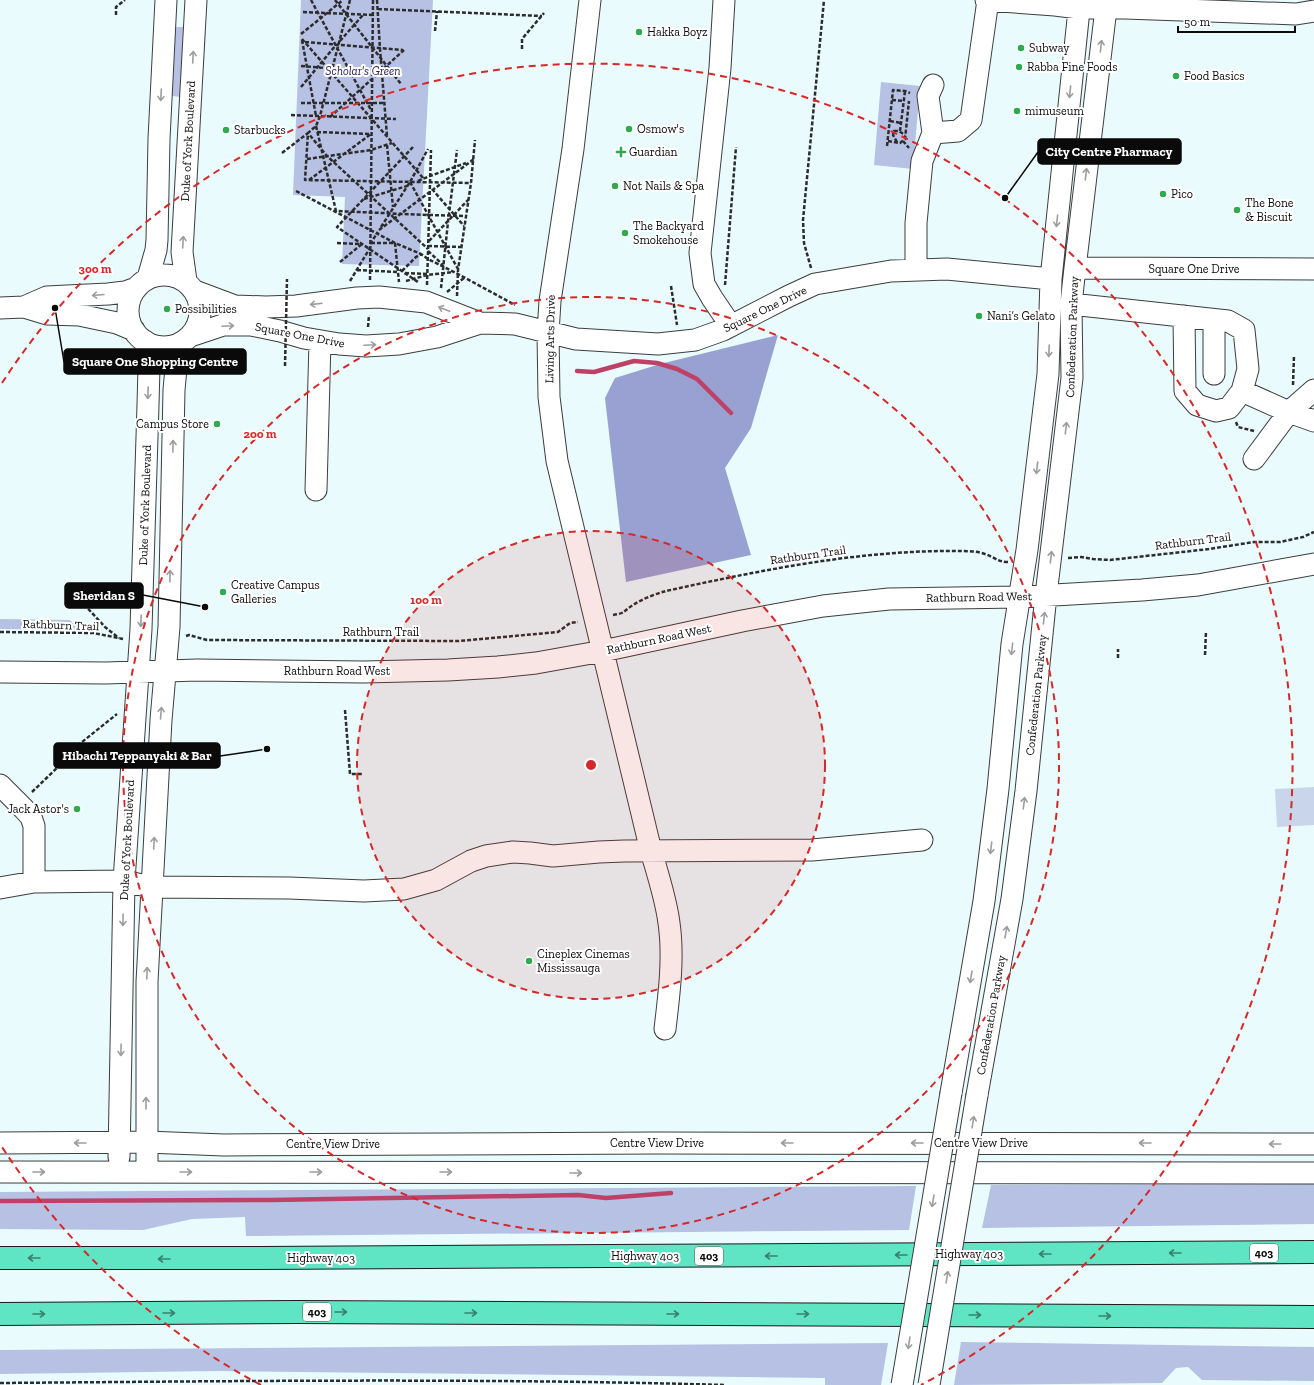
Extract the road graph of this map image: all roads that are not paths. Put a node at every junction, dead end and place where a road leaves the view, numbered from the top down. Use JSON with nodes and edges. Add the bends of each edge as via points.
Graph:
{"nodes":[{"id":1,"x":166,"y":0,"type":"edge"},
{"id":2,"x":196,"y":0,"type":"edge"},
{"id":3,"x":590,"y":0,"type":"edge"},
{"id":4,"x":724,"y":0,"type":"edge"},
{"id":5,"x":987,"y":0,"type":"edge"},
{"id":6,"x":1080,"y":4,"type":"edge"},
{"id":7,"x":1106,"y":4,"type":"edge"},
{"id":8,"x":1314,"y":11,"type":"edge"},
{"id":9,"x":924,"y":91,"type":"road end"},
{"id":10,"x":933,"y":133,"type":"junction"},
{"id":11,"x":1075,"y":268,"type":"junction"},
{"id":12,"x":916,"y":269,"type":"junction"},
{"id":13,"x":1314,"y":270,"type":"edge"},
{"id":14,"x":1051,"y":279,"type":"junction"},
{"id":15,"x":142,"y":283,"type":"junction"},
{"id":16,"x":190,"y":286,"type":"junction"},
{"id":17,"x":1071,"y":304,"type":"junction"},
{"id":18,"x":24,"y":307,"type":"junction"},
{"id":19,"x":0,"y":308,"type":"edge"},
{"id":20,"x":1184,"y":316,"type":"junction"},
{"id":21,"x":1214,"y":320,"type":"junction"},
{"id":22,"x":480,"y":323,"type":"junction"},
{"id":23,"x":731,"y":326,"type":"junction"},
{"id":24,"x":548,"y":333,"type":"junction"},
{"id":25,"x":140,"y":336,"type":"junction"},
{"id":26,"x":186,"y":339,"type":"junction"},
{"id":27,"x":320,"y":341,"type":"junction"},
{"id":28,"x":1214,"y":374,"type":"dead end"},
{"id":29,"x":1314,"y":390,"type":"edge"},
{"id":30,"x":1242,"y":391,"type":"junction"},
{"id":31,"x":1288,"y":412,"type":"junction"},
{"id":32,"x":1314,"y":421,"type":"edge"},
{"id":33,"x":1254,"y":459,"type":"dead end"},
{"id":34,"x":316,"y":490,"type":"dead end"},
{"id":35,"x":1314,"y":564,"type":"edge"},
{"id":36,"x":1046,"y":595,"type":"junction"},
{"id":37,"x":1019,"y":597,"type":"junction"},
{"id":38,"x":603,"y":650,"type":"junction"},
{"id":39,"x":165,"y":671,"type":"junction"},
{"id":40,"x":0,"y":672,"type":"edge"},
{"id":41,"x":137,"y":672,"type":"junction"},
{"id":42,"x":0,"y":786,"type":"edge"},
{"id":43,"x":922,"y":840,"type":"dead end"},
{"id":44,"x":651,"y":851,"type":"junction"},
{"id":45,"x":124,"y":881,"type":"junction"},
{"id":46,"x":34,"y":882,"type":"junction"},
{"id":47,"x":151,"y":887,"type":"junction"},
{"id":48,"x":0,"y":888,"type":"edge"},
{"id":49,"x":665,"y":1030,"type":"dead end"},
{"id":50,"x":146,"y":1142,"type":"junction"},
{"id":51,"x":0,"y":1143,"type":"edge"},
{"id":52,"x":119,"y":1143,"type":"junction"},
{"id":53,"x":1314,"y":1144,"type":"edge"},
{"id":54,"x":0,"y":1172,"type":"edge"},
{"id":55,"x":119,"y":1172,"type":"junction"},
{"id":56,"x":147,"y":1172,"type":"junction"},
{"id":57,"x":1314,"y":1173,"type":"edge"},
{"id":58,"x":1314,"y":1252,"type":"edge"},
{"id":59,"x":0,"y":1258,"type":"edge"},
{"id":60,"x":0,"y":1314,"type":"edge"},
{"id":61,"x":1314,"y":1317,"type":"edge"},
{"id":62,"x":902,"y":1385,"type":"edge"},
{"id":63,"x":929,"y":1385,"type":"edge"}],
"edges":[{"from":1,"to":15,"type":"street","one_way":true,"via":[[157,240],[156,250]]},
{"from":16,"to":2,"type":"street","name":"Duke of York Boulevard","one_way":true,"via":[[182,252]]},
{"from":3,"to":24,"type":"street","name":"Living Arts Drive","via":[[573,149],[550,300]]},
{"from":4,"to":23,"type":"street","via":[[720,68],[700,253],[704,284]]},
{"from":5,"to":6,"type":"street","via":[[1055,5]]},
{"from":5,"to":10,"type":"street","via":[[971,120],[958,130]]},
{"from":6,"to":7,"type":"street"},
{"from":6,"to":14,"type":"street","name":"Confederation Parkway","one_way":true},
{"from":7,"to":8,"type":"street","via":[[1136,8],[1296,14]]},
{"from":11,"to":7,"type":"street","name":"Confederation Parkway","one_way":true},
{"from":9,"to":10,"type":"street"},
{"from":10,"to":12,"type":"street","via":[[922,162],[916,223]]},
{"from":11,"to":13,"type":"street","name":"Square One Drive"},
{"from":11,"to":17,"type":"street","name":"Confederation Parkway"},
{"from":12,"to":14,"type":"street","name":"Square One Drive","via":[[947,269]]},
{"from":12,"to":23,"type":"street","name":"Square One Drive","via":[[815,284]]},
{"from":14,"to":37,"type":"street","name":"Confederation Parkway","one_way":true,"via":[[1048,374]]},
{"from":15,"to":16,"type":"street","via":[[161,275],[174,276]]},
{"from":15,"to":18,"type":"street","one_way":true,"via":[[125,292],[46,297]]},
{"from":15,"to":25,"type":"street","via":[[131,298],[128,309],[130,320]]},
{"from":22,"to":16,"type":"street","name":"Square One Drive","one_way":true,"via":[[446,300],[426,302],[370,297],[266,308],[235,306]]},
{"from":16,"to":26,"type":"street","via":[[200,302],[200,314],[197,326]]},
{"from":17,"to":20,"type":"street"},
{"from":36,"to":17,"type":"street","name":"Confederation Parkway","one_way":true,"via":[[1072,378]]},
{"from":18,"to":19,"type":"street"},
{"from":18,"to":25,"type":"street","via":[[47,314],[79,315],[116,323]]},
{"from":20,"to":21,"type":"street"},
{"from":20,"to":30,"type":"street","via":[[1185,391],[1197,405],[1216,411],[1229,408]]},
{"from":21,"to":28,"type":"street"},
{"from":21,"to":30,"type":"street","via":[[1228,322],[1244,330],[1248,369]]},
{"from":22,"to":24,"type":"street","name":"Square One Drive","via":[[515,324]]},
{"from":27,"to":22,"type":"street","name":"Square One Drive","one_way":true,"via":[[366,346],[399,344],[437,337]]},
{"from":23,"to":24,"type":"street","name":"Square One Drive","via":[[695,340],[658,344],[583,339]]},
{"from":24,"to":38,"type":"street","name":"Living Arts Drive","via":[[549,397],[557,461]]},
{"from":25,"to":26,"type":"street","via":[[157,346],[170,346]]},
{"from":25,"to":41,"type":"street","name":"Duke of York Boulevard","one_way":true,"via":[[149,367]]},
{"from":26,"to":27,"type":"street","name":"Square One Drive","one_way":true,"via":[[223,326],[251,325]]},
{"from":39,"to":26,"type":"street","one_way":true,"via":[[169,627],[174,390],[176,368]]},
{"from":27,"to":34,"type":"street"},
{"from":29,"to":31,"type":"street"},
{"from":30,"to":31,"type":"street"},
{"from":31,"to":32,"type":"street"},
{"from":31,"to":33,"type":"street"},
{"from":35,"to":36,"type":"street","name":"Rathburn Road West","via":[[1198,585]]},
{"from":36,"to":37,"type":"street","name":"Rathburn Road West"},
{"from":63,"to":36,"type":"street","name":"Confederation Parkway","one_way":true,"bridge":true,"via":[[1012,899]]},
{"from":37,"to":38,"type":"street","name":"Rathburn Road West","via":[[889,600],[823,606]]},
{"from":37,"to":62,"type":"street","name":"Confederation Parkway","one_way":true,"bridge":true,"via":[[984,901]]},
{"from":38,"to":39,"type":"street","name":"Rathburn Road West","via":[[536,663],[448,670]]},
{"from":38,"to":44,"type":"street","name":"Living Arts Drive"},
{"from":39,"to":41,"type":"street","name":"Rathburn Road West"},
{"from":47,"to":39,"type":"street","one_way":true},
{"from":40,"to":41,"type":"street","name":"Rathburn Road West"},
{"from":41,"to":45,"type":"street","name":"Duke of York Boulevard"},
{"from":42,"to":46,"type":"street","via":[[31,817],[34,826]]},
{"from":43,"to":44,"type":"street","via":[[812,850]]},
{"from":44,"to":47,"type":"street","via":[[553,856],[530,853],[486,856],[436,880],[404,889]]},
{"from":44,"to":49,"type":"street","name":"Living Arts Drive","via":[[669,923],[670,984]]},
{"from":45,"to":46,"type":"street"},
{"from":45,"to":47,"type":"street"},
{"from":45,"to":52,"type":"street","name":"Duke of York Boulevard","one_way":true},
{"from":46,"to":48,"type":"street"},
{"from":50,"to":47,"type":"street","one_way":true,"via":[[147,982]]},
{"from":50,"to":52,"type":"street","name":"Centre View Drive"},
{"from":53,"to":50,"type":"street","name":"Centre View Drive","one_way":true,"via":[[224,1145]]},
{"from":50,"to":56,"type":"street"},
{"from":52,"to":51,"type":"street","name":"Centre View Drive","one_way":true},
{"from":52,"to":55,"type":"street","name":"Duke of York Boulevard"},
{"from":54,"to":55,"type":"street","one_way":true},
{"from":55,"to":56,"type":"street"},
{"from":56,"to":57,"type":"street","one_way":true},
{"from":58,"to":59,"type":"highway","name":"Highway 403","number":"403","one_way":true},
{"from":60,"to":61,"type":"highway","number":"403","one_way":true,"via":[[298,1312]]}]}
